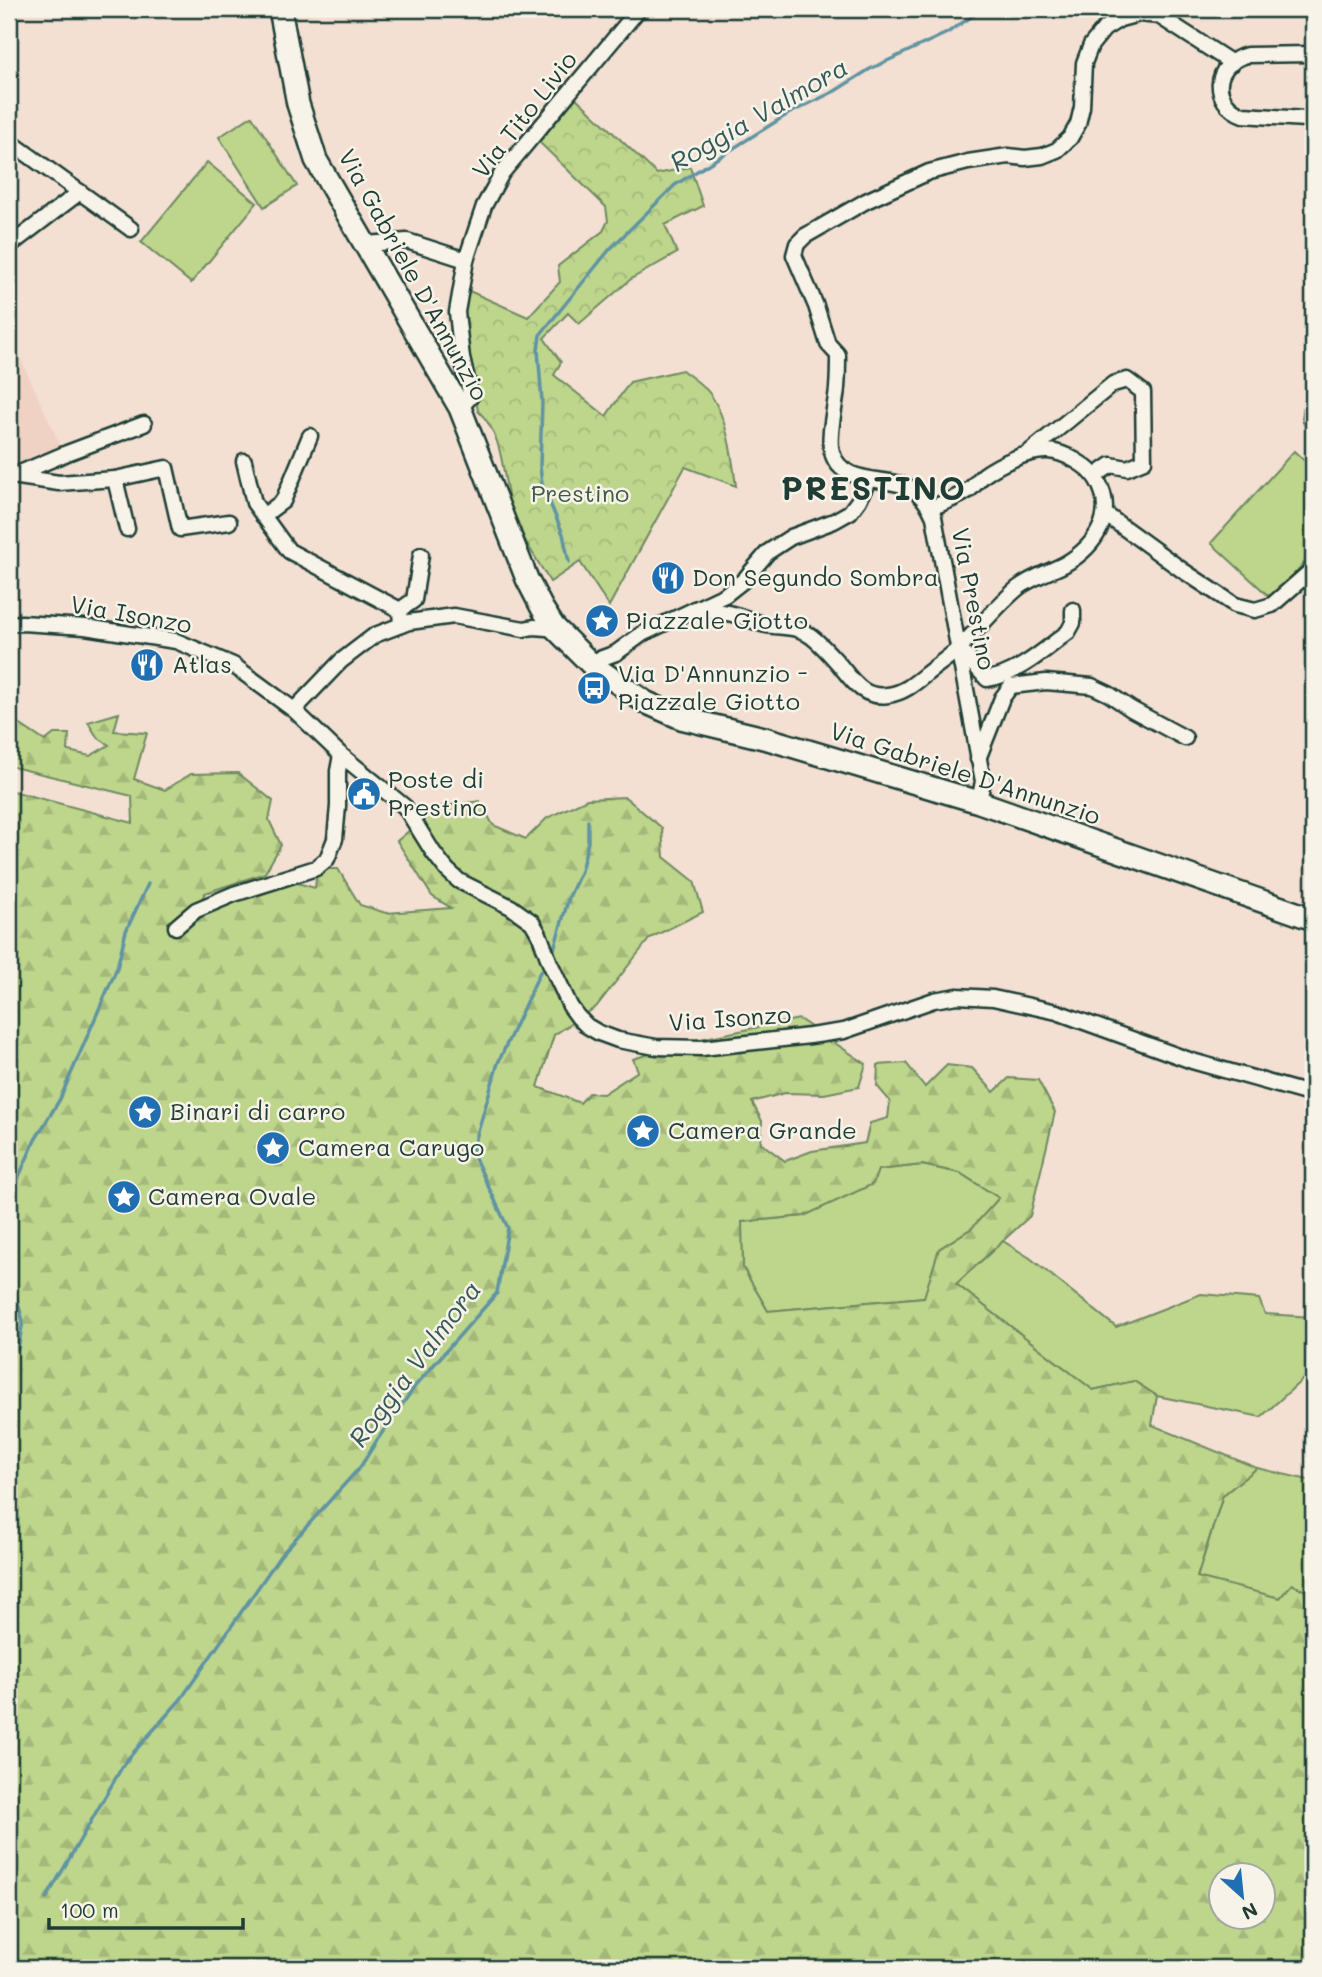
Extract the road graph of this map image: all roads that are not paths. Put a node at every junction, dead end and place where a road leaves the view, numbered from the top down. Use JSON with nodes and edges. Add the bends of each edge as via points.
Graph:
{"nodes":[{"id":1,"x":280,"y":9,"type":"edge"},
{"id":2,"x":639,"y":9,"type":"edge"},
{"id":3,"x":1313,"y":54,"type":"edge"},
{"id":4,"x":1232,"y":63,"type":"junction"},
{"id":5,"x":1313,"y":121,"type":"edge"},
{"id":6,"x":9,"y":141,"type":"edge"},
{"id":7,"x":80,"y":192,"type":"junction"},
{"id":8,"x":131,"y":229,"type":"dead end"},
{"id":9,"x":365,"y":244,"type":"junction"},
{"id":10,"x":9,"y":246,"type":"edge"},
{"id":11,"x":466,"y":260,"type":"junction"},
{"id":12,"x":1313,"y":400,"type":"edge"},
{"id":13,"x":460,"y":408,"type":"junction"},
{"id":14,"x":1313,"y":423,"type":"edge"},
{"id":15,"x":144,"y":425,"type":"dead end"},
{"id":16,"x":310,"y":436,"type":"dead end"},
{"id":17,"x":1026,"y":455,"type":"junction"},
{"id":18,"x":244,"y":461,"type":"dead end"},
{"id":19,"x":1095,"y":476,"type":"junction"},
{"id":20,"x":11,"y":477,"type":"edge"},
{"id":21,"x":115,"y":479,"type":"junction"},
{"id":22,"x":869,"y":479,"type":"junction"},
{"id":23,"x":930,"y":508,"type":"junction"},
{"id":24,"x":1105,"y":514,"type":"junction"},
{"id":25,"x":263,"y":516,"type":"junction"},
{"id":26,"x":229,"y":522,"type":"dead end"},
{"id":27,"x":127,"y":529,"type":"dead end"},
{"id":28,"x":421,"y":555,"type":"dead end"},
{"id":29,"x":521,"y":561,"type":"junction"},
{"id":30,"x":1313,"y":569,"type":"edge"},
{"id":31,"x":694,"y":609,"type":"junction"},
{"id":32,"x":1073,"y":610,"type":"dead end"},
{"id":33,"x":400,"y":618,"type":"junction"},
{"id":34,"x":538,"y":623,"type":"junction"},
{"id":35,"x":9,"y":624,"type":"edge"},
{"id":36,"x":576,"y":643,"type":"junction"},
{"id":37,"x":959,"y":648,"type":"junction"},
{"id":38,"x":596,"y":666,"type":"junction"},
{"id":39,"x":294,"y":710,"type":"junction"},
{"id":40,"x":1185,"y":738,"type":"dead end"},
{"id":41,"x":341,"y":755,"type":"junction"},
{"id":42,"x":978,"y":760,"type":"junction"},
{"id":43,"x":979,"y":802,"type":"junction"},
{"id":44,"x":1313,"y":919,"type":"edge"},
{"id":45,"x":176,"y":927,"type":"dead end"},
{"id":46,"x":1313,"y":1095,"type":"edge"}],
"edges":[{"from":1,"to":9,"type":"main road","name":"Via Gabriele D'Annunzio","via":[[298,104],[316,160]]},
{"from":2,"to":11,"type":"street","name":"Via Tito Livio","via":[[502,173],[484,206]]},
{"from":3,"to":4,"type":"street","via":[[1247,55]]},
{"from":4,"to":5,"type":"street","via":[[1224,70],[1219,88],[1234,112]]},
{"from":4,"to":22,"type":"street","name":"Via Prestino","via":[[1159,16],[1139,14],[1120,19],[1091,45],[1084,63],[1078,124],[1057,150],[929,172],[866,201],[797,244],[793,255],[797,266],[828,344],[838,355],[832,452],[846,471]]},
{"from":6,"to":7,"type":"street"},
{"from":7,"to":8,"type":"street"},
{"from":7,"to":10,"type":"street"},
{"from":9,"to":11,"type":"street","via":[[407,241]]},
{"from":9,"to":13,"type":"main road","name":"Via Gabriele D'Annunzio"},
{"from":11,"to":13,"type":"street","name":"Via Tito Livio","via":[[457,312],[471,397]]},
{"from":12,"to":14,"type":"street"},
{"from":13,"to":29,"type":"main road","name":"Via Gabriele D'Annunzio"},
{"from":15,"to":20,"type":"street"},
{"from":16,"to":25,"type":"street","via":[[283,501]]},
{"from":17,"to":19,"type":"street","via":[[1048,451],[1066,456]]},
{"from":17,"to":19,"type":"street","via":[[1113,384],[1128,380],[1143,392],[1143,461],[1127,468],[1111,465]]},
{"from":17,"to":23,"type":"street","via":[[1004,463],[970,489]]},
{"from":18,"to":25,"type":"street","via":[[254,503]]},
{"from":19,"to":24,"type":"street","via":[[1106,500]]},
{"from":20,"to":21,"type":"street","via":[[59,483]]},
{"from":21,"to":26,"type":"street","via":[[166,468],[180,529]]},
{"from":21,"to":27,"type":"street"},
{"from":22,"to":23,"type":"street","name":"Via Prestino","via":[[909,486]]},
{"from":22,"to":31,"type":"street","via":[[850,512],[791,537],[768,552],[744,580]]},
{"from":23,"to":37,"type":"street","name":"Via Prestino"},
{"from":24,"to":30,"type":"street","via":[[1235,605],[1255,610],[1272,605]]},
{"from":24,"to":37,"type":"street","via":[[1085,549],[1020,586]]},
{"from":25,"to":33,"type":"street","via":[[289,551]]},
{"from":28,"to":33,"type":"street","via":[[414,600]]},
{"from":29,"to":34,"type":"main road","name":"Via Gabriele D'Annunzio"},
{"from":29,"to":36,"type":"main road","name":"Via Gabriele D'Annunzio","via":[[551,599]]},
{"from":31,"to":37,"type":"street","via":[[804,632],[856,686],[875,696],[911,686]]},
{"from":31,"to":38,"type":"street","via":[[642,634]]},
{"from":32,"to":37,"type":"street","via":[[1068,632],[999,678],[987,679]]},
{"from":33,"to":34,"type":"street","via":[[409,622],[454,616]]},
{"from":33,"to":39,"type":"street","via":[[341,661]]},
{"from":34,"to":36,"type":"main road","name":"Via Gabriele D'Annunzio"},
{"from":34,"to":36,"type":"street","via":[[548,635]]},
{"from":35,"to":39,"type":"street","name":"Via Isonzo","via":[[85,627],[176,641],[233,665]]},
{"from":36,"to":38,"type":"main road","name":"Via Gabriele D'Annunzio"},
{"from":37,"to":42,"type":"street","name":"Via Prestino"},
{"from":38,"to":43,"type":"main road","name":"Via Gabriele D'Annunzio","via":[[645,702],[681,718]]},
{"from":39,"to":41,"type":"street","name":"Via Isonzo"},
{"from":40,"to":42,"type":"street","via":[[1091,686],[1046,682],[1011,686]]},
{"from":41,"to":45,"type":"street","via":[[335,839],[327,859],[316,868],[196,910]]},
{"from":41,"to":46,"type":"street","name":"Via Isonzo","via":[[405,807],[433,852],[459,881],[532,922],[578,1017],[618,1040],[702,1048],[810,1036],[844,1031],[934,1000],[993,998],[1057,1012],[1192,1061]]},
{"from":42,"to":43,"type":"street","name":"Via Prestino","via":[[983,781]]},
{"from":43,"to":44,"type":"main road","name":"Via Gabriele D'Annunzio"}]}
